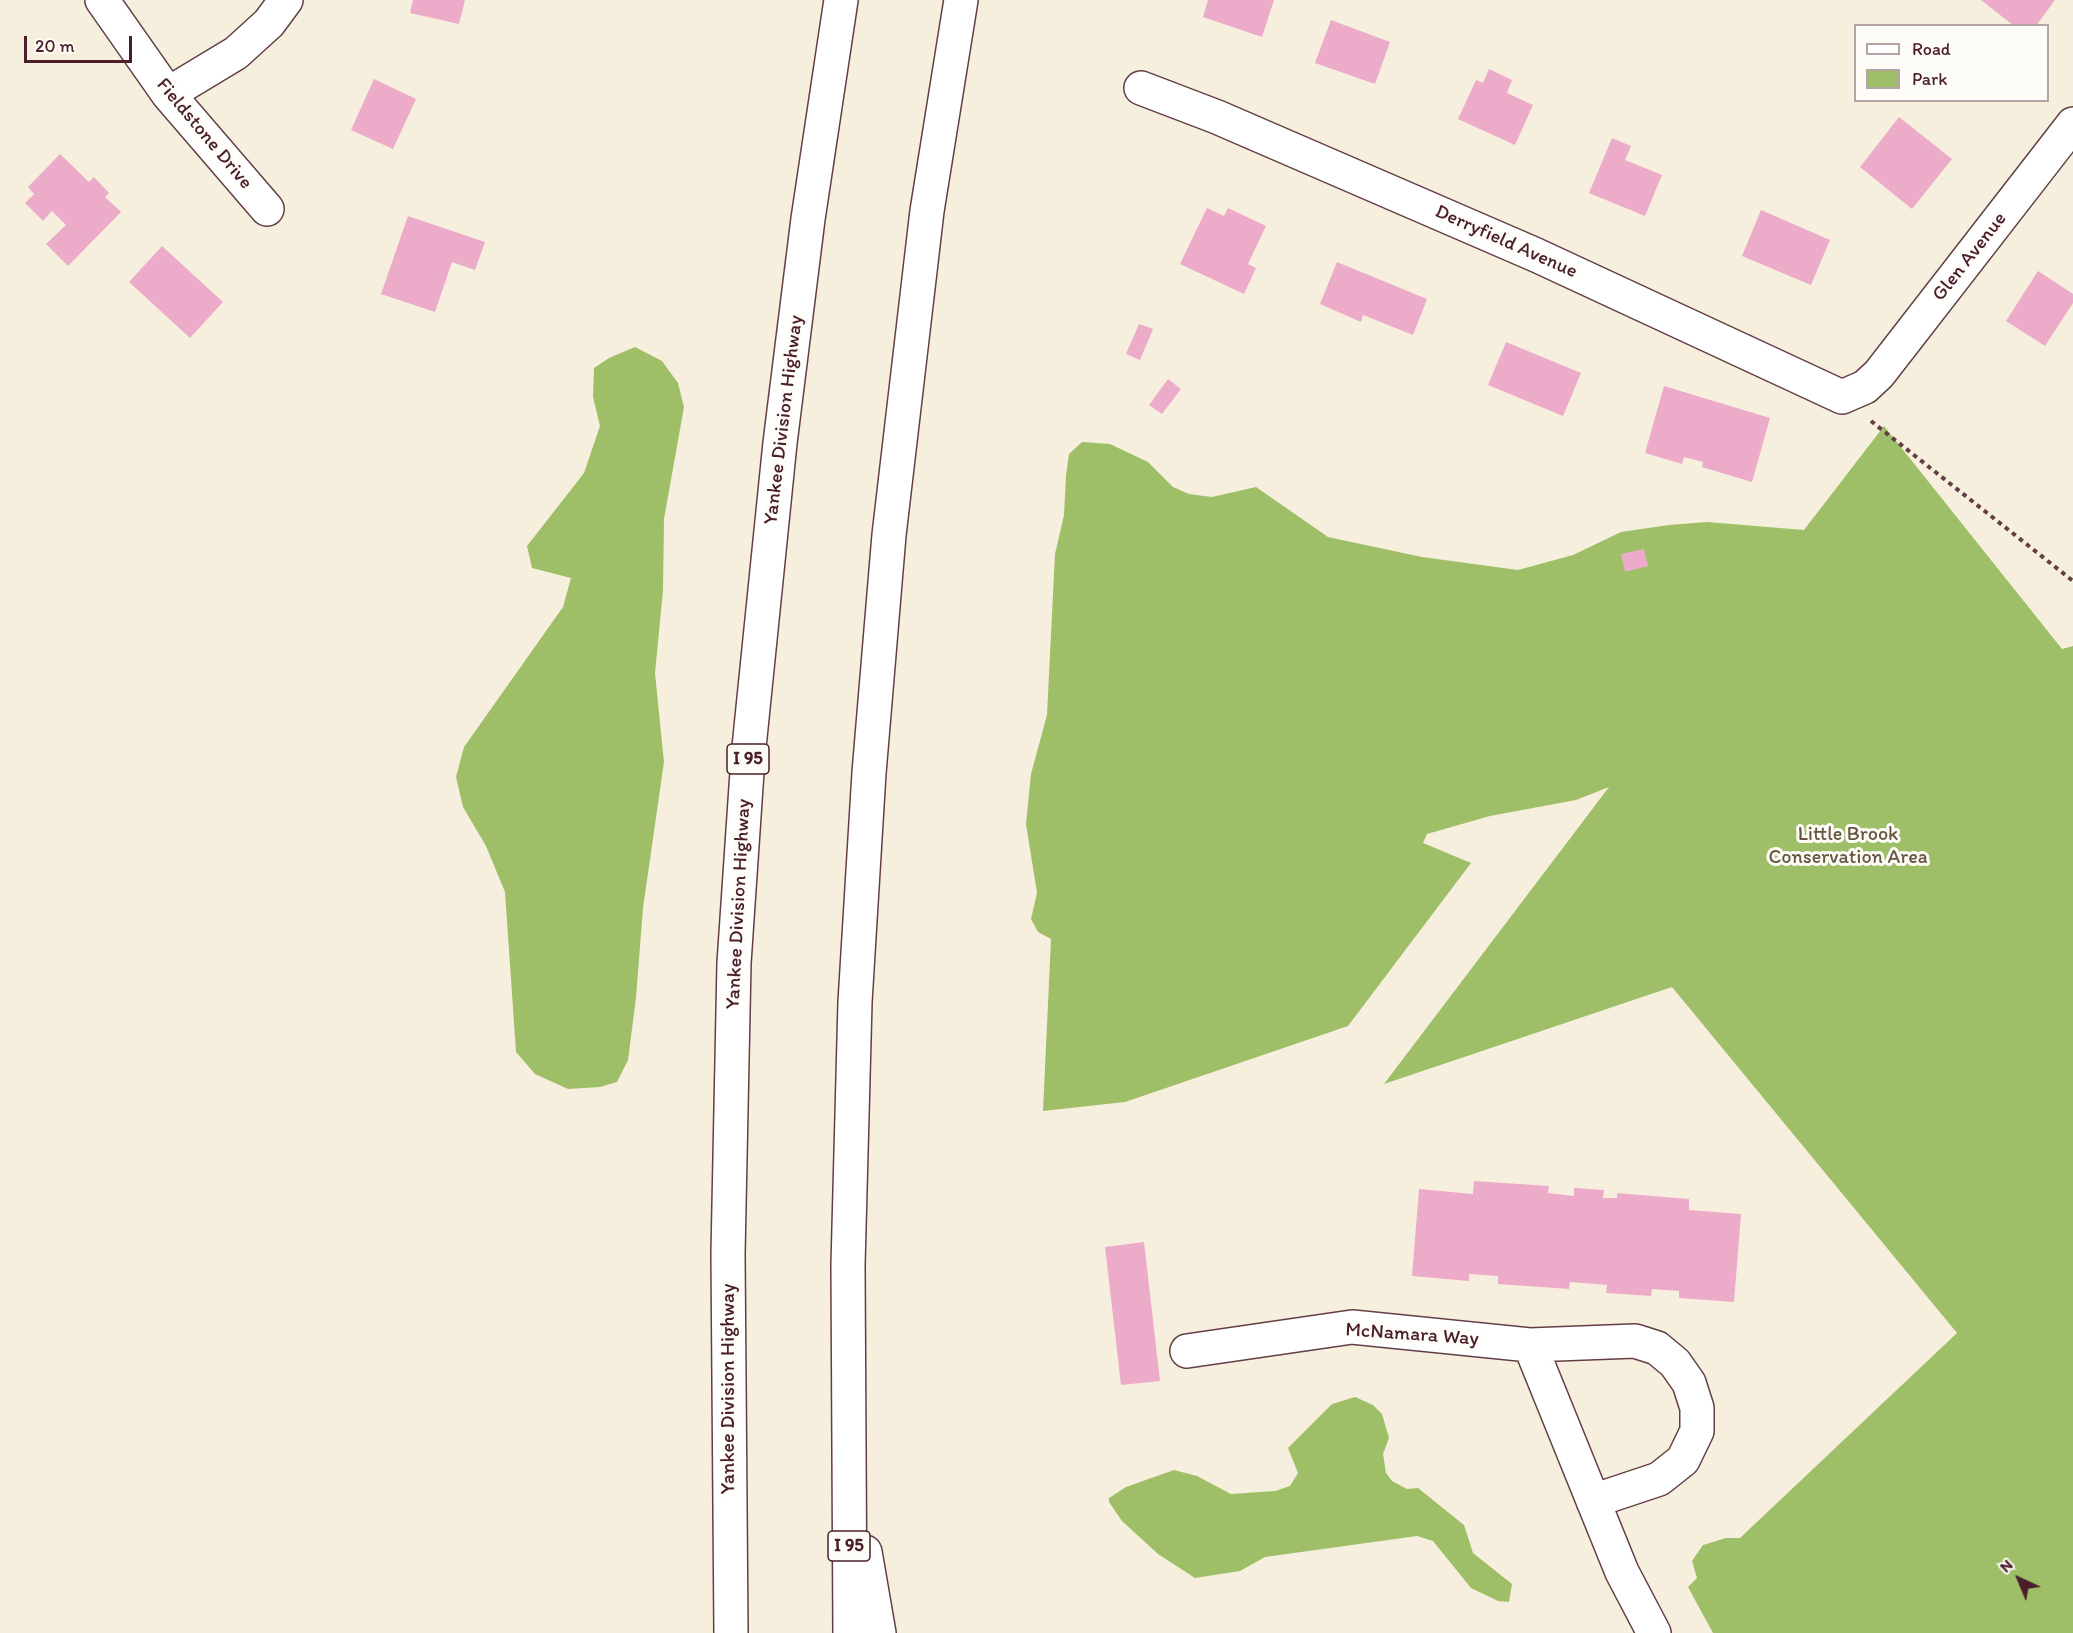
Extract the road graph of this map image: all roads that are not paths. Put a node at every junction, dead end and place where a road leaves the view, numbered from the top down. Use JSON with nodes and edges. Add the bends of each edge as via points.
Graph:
{"nodes":[{"id":1,"x":102,"y":0,"type":"edge"},
{"id":2,"x":286,"y":0,"type":"edge"},
{"id":3,"x":841,"y":0,"type":"edge"},
{"id":4,"x":961,"y":0,"type":"edge"},
{"id":5,"x":1141,"y":88,"type":"dead end"},
{"id":6,"x":168,"y":94,"type":"junction"},
{"id":7,"x":2073,"y":124,"type":"edge"},
{"id":8,"x":267,"y":209,"type":"dead end"},
{"id":9,"x":1854,"y":392,"type":"joint"},
{"id":10,"x":1530,"y":1345,"type":"junction"},
{"id":11,"x":1187,"y":1351,"type":"dead end"},
{"id":12,"x":848,"y":1459,"type":"junction"},
{"id":13,"x":1593,"y":1501,"type":"junction"},
{"id":14,"x":729,"y":1524,"type":"junction"},
{"id":15,"x":720,"y":1633,"type":"edge"},
{"id":16,"x":731,"y":1633,"type":"edge"},
{"id":17,"x":850,"y":1633,"type":"edge"},
{"id":18,"x":879,"y":1633,"type":"edge"},
{"id":19,"x":1654,"y":1633,"type":"edge"}],
"edges":[{"from":1,"to":6,"type":"main road","name":"Fieldstone Drive"},
{"from":2,"to":6,"type":"main road","via":[[236,53]]},
{"from":3,"to":14,"type":"main road","name":"Yankee Division Highway","number":"I 95","via":[[780,443],[748,757],[734,963],[728,1254]]},
{"from":4,"to":12,"type":"main road","number":"I 95","via":[[927,211],[908,367],[869,773],[855,1002]]},
{"from":5,"to":9,"type":"main road","name":"Derryfield Avenue","via":[[1217,117]]},
{"from":6,"to":8,"type":"main road","name":"Fieldstone Drive"},
{"from":7,"to":9,"type":"main road","name":"Glen Avenue"},
{"from":10,"to":11,"type":"main road","name":"McNamara Way","via":[[1352,1327]]},
{"from":10,"to":13,"type":"main road"},
{"from":10,"to":13,"type":"main road","name":"McNamara Way","via":[[1635,1341],[1657,1348],[1675,1363],[1689,1383],[1697,1408],[1697,1431],[1683,1460],[1659,1479]]},
{"from":12,"to":17,"type":"main road","number":"I 95"},
{"from":12,"to":18,"type":"main road"},
{"from":13,"to":19,"type":"main road","via":[[1622,1572]]},
{"from":14,"to":15,"type":"main road"},
{"from":14,"to":16,"type":"main road","name":"Yankee Division Highway","number":"I 95"}]}
